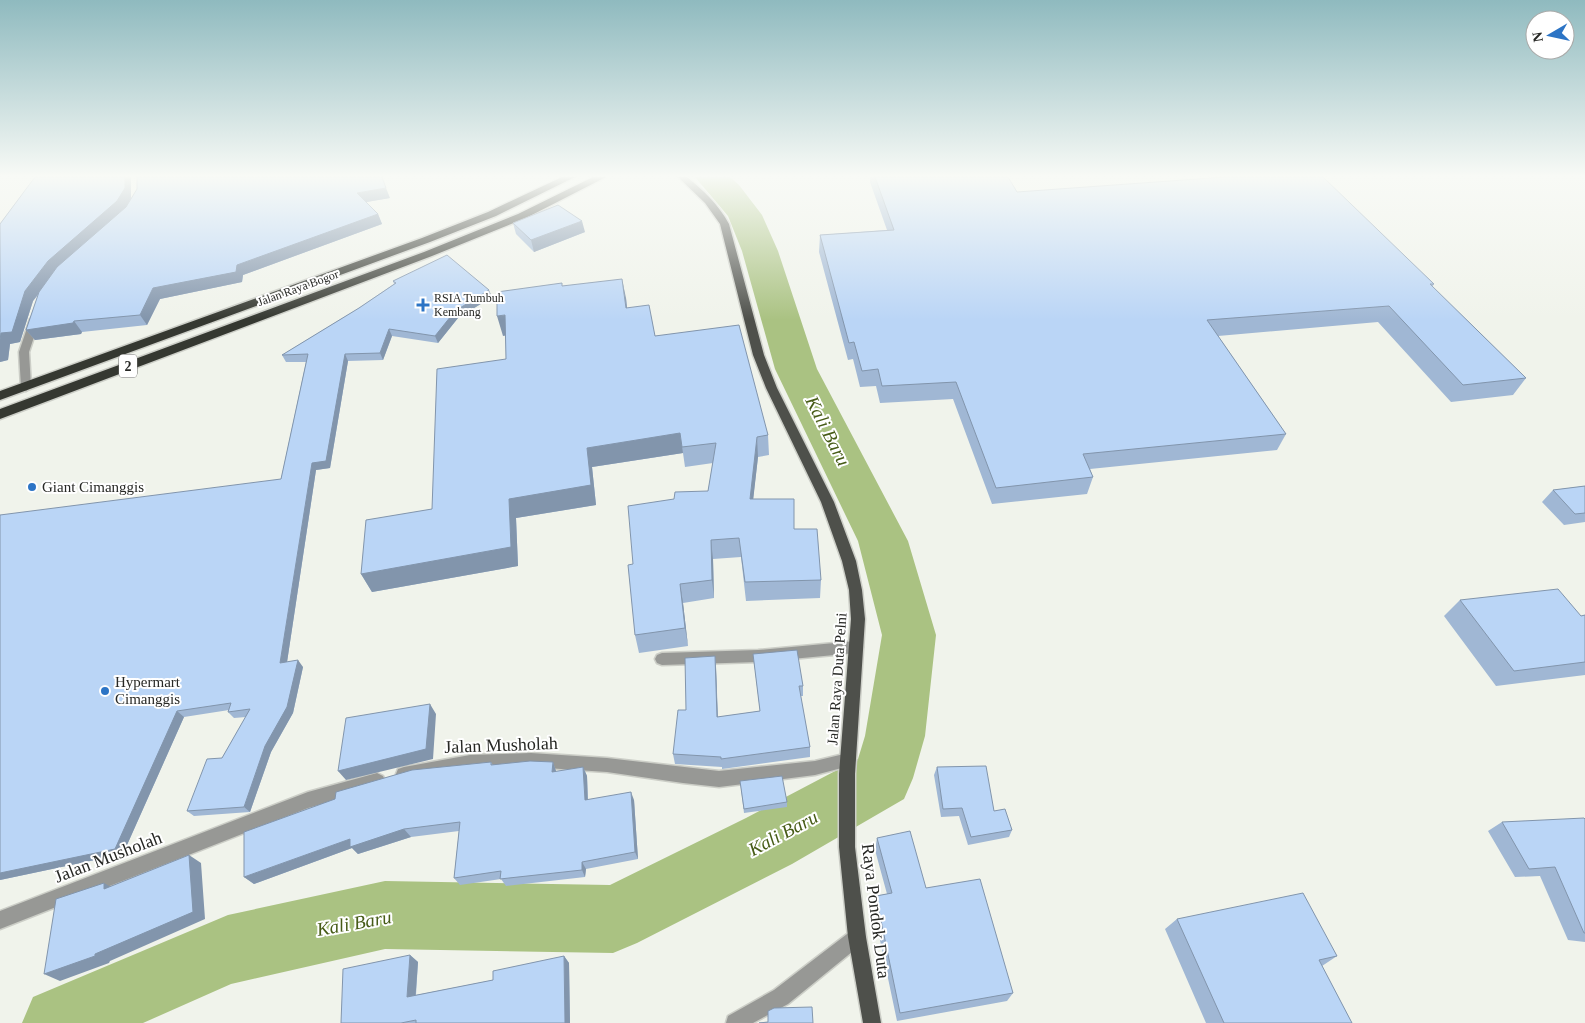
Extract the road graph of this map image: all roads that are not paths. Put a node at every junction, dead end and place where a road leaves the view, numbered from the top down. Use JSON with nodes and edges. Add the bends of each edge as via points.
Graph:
{"nodes":[{"id":1,"x":463,"y":225,"type":"edge"},
{"id":2,"x":500,"y":225,"type":"edge"},
{"id":3,"x":725,"y":225,"type":"edge"},
{"id":4,"x":333,"y":273,"type":"junction"},
{"id":5,"x":343,"y":286,"type":"junction"},
{"id":6,"x":37,"y":311,"type":"edge"},
{"id":7,"x":26,"y":388,"type":"junction"},
{"id":8,"x":0,"y":396,"type":"edge"},
{"id":9,"x":0,"y":414,"type":"edge"},
{"id":10,"x":856,"y":647,"type":"junction"},
{"id":11,"x":662,"y":658,"type":"dead end"},
{"id":12,"x":848,"y":767,"type":"junction"},
{"id":13,"x":0,"y":920,"type":"edge"},
{"id":14,"x":857,"y":936,"type":"junction"},
{"id":15,"x":735,"y":1023,"type":"edge"},
{"id":16,"x":872,"y":1023,"type":"edge"}],
"edges":[{"from":1,"to":4,"type":"highway","name":"Jalan Raya Bogor","number":"2"},
{"from":2,"to":5,"type":"highway","name":"Jalan Raya Bogor","number":"2"},
{"from":3,"to":10,"type":"main road","name":"Jalan Raya Duta Pelni","via":[[762,367],[841,536],[853,574],[858,603]]},
{"from":4,"to":5,"type":"highway"},
{"from":4,"to":7,"type":"highway","name":"Jalan Raya Bogor","number":"2"},
{"from":5,"to":9,"type":"highway","name":"Jalan Raya Bogor","number":"2"},
{"from":6,"to":7,"type":"street","via":[[24,352]]},
{"from":7,"to":8,"type":"highway","name":"Jalan Raya Bogor","number":"2"},
{"from":10,"to":11,"type":"street","via":[[758,656]]},
{"from":10,"to":12,"type":"main road","name":"Jalan Raya Duta Pelni"},
{"from":12,"to":13,"type":"street","name":"Jalan Musholah","via":[[719,779],[607,765],[531,760],[470,762],[418,770],[308,800]]},
{"from":12,"to":14,"type":"main road","name":"Raya Pondok Duta","via":[[847,847]]},
{"from":14,"to":15,"type":"street","via":[[781,997]]},
{"from":14,"to":16,"type":"main road","name":"Raya Pondok Duta"}]}
